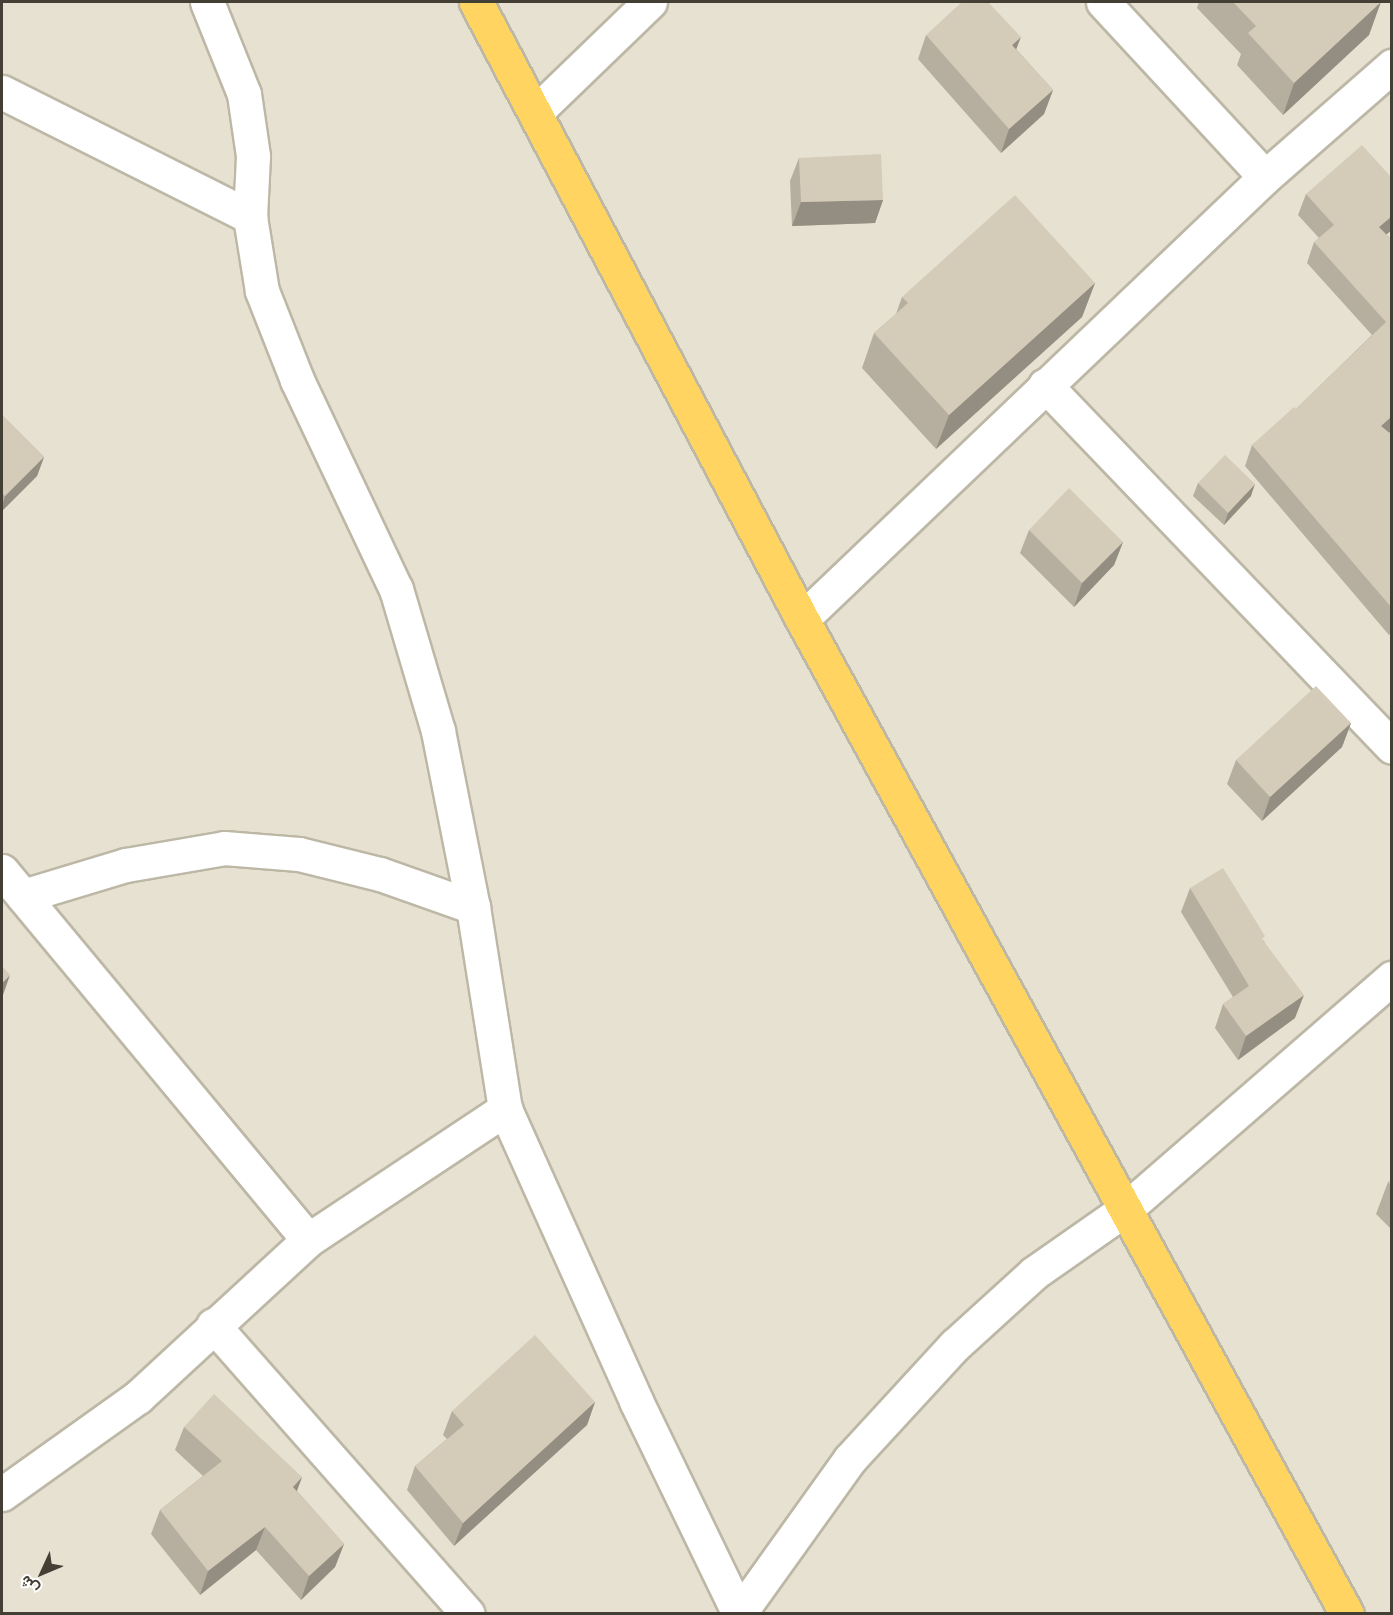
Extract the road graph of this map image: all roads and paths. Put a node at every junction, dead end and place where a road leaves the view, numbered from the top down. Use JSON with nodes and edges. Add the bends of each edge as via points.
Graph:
{"nodes":[{"id":1,"x":207,"y":2,"type":"edge"},
{"id":2,"x":476,"y":2,"type":"edge"},
{"id":3,"x":650,"y":2,"type":"edge"},
{"id":4,"x":1103,"y":2,"type":"edge"},
{"id":5,"x":1392,"y":66,"type":"edge"},
{"id":6,"x":2,"y":92,"type":"edge"},
{"id":7,"x":537,"y":111,"type":"junction"},
{"id":8,"x":1265,"y":177,"type":"junction"},
{"id":9,"x":250,"y":217,"type":"junction"},
{"id":10,"x":1045,"y":385,"type":"junction"},
{"id":11,"x":802,"y":619,"type":"junction"},
{"id":12,"x":1392,"y":747,"type":"edge"},
{"id":13,"x":2,"y":871,"type":"edge"},
{"id":14,"x":23,"y":896,"type":"junction"},
{"id":15,"x":473,"y":907,"type":"junction"},
{"id":16,"x":1392,"y":978,"type":"edge"},
{"id":17,"x":504,"y":1109,"type":"junction"},
{"id":18,"x":1127,"y":1208,"type":"junction"},
{"id":19,"x":308,"y":1240,"type":"junction"},
{"id":20,"x":213,"y":1325,"type":"junction"},
{"id":21,"x":2,"y":1494,"type":"edge"},
{"id":22,"x":468,"y":1614,"type":"edge"},
{"id":23,"x":739,"y":1614,"type":"edge"},
{"id":24,"x":1347,"y":1614,"type":"edge"}],
"edges":[{"from":1,"to":9,"type":"street","via":[[244,94],[253,156]]},
{"from":2,"to":7,"type":"highway"},
{"from":3,"to":7,"type":"street"},
{"from":4,"to":8,"type":"street"},
{"from":5,"to":8,"type":"street"},
{"from":6,"to":9,"type":"street"},
{"from":7,"to":11,"type":"highway"},
{"from":8,"to":10,"type":"street"},
{"from":9,"to":15,"type":"street","via":[[262,291],[297,380],[396,589],[438,731]]},
{"from":10,"to":11,"type":"street"},
{"from":10,"to":12,"type":"street"},
{"from":11,"to":18,"type":"highway"},
{"from":13,"to":14,"type":"street"},
{"from":14,"to":15,"type":"street","via":[[126,865],[224,848],[299,854],[380,874]]},
{"from":14,"to":19,"type":"street"},
{"from":15,"to":17,"type":"street"},
{"from":16,"to":18,"type":"street"},
{"from":17,"to":19,"type":"street"},
{"from":17,"to":23,"type":"street","via":[[636,1401]]},
{"from":18,"to":23,"type":"street","via":[[1034,1273],[955,1345],[850,1459]]},
{"from":18,"to":24,"type":"highway"},
{"from":19,"to":20,"type":"street"},
{"from":20,"to":21,"type":"street","via":[[138,1397]]},
{"from":20,"to":22,"type":"street"}]}
